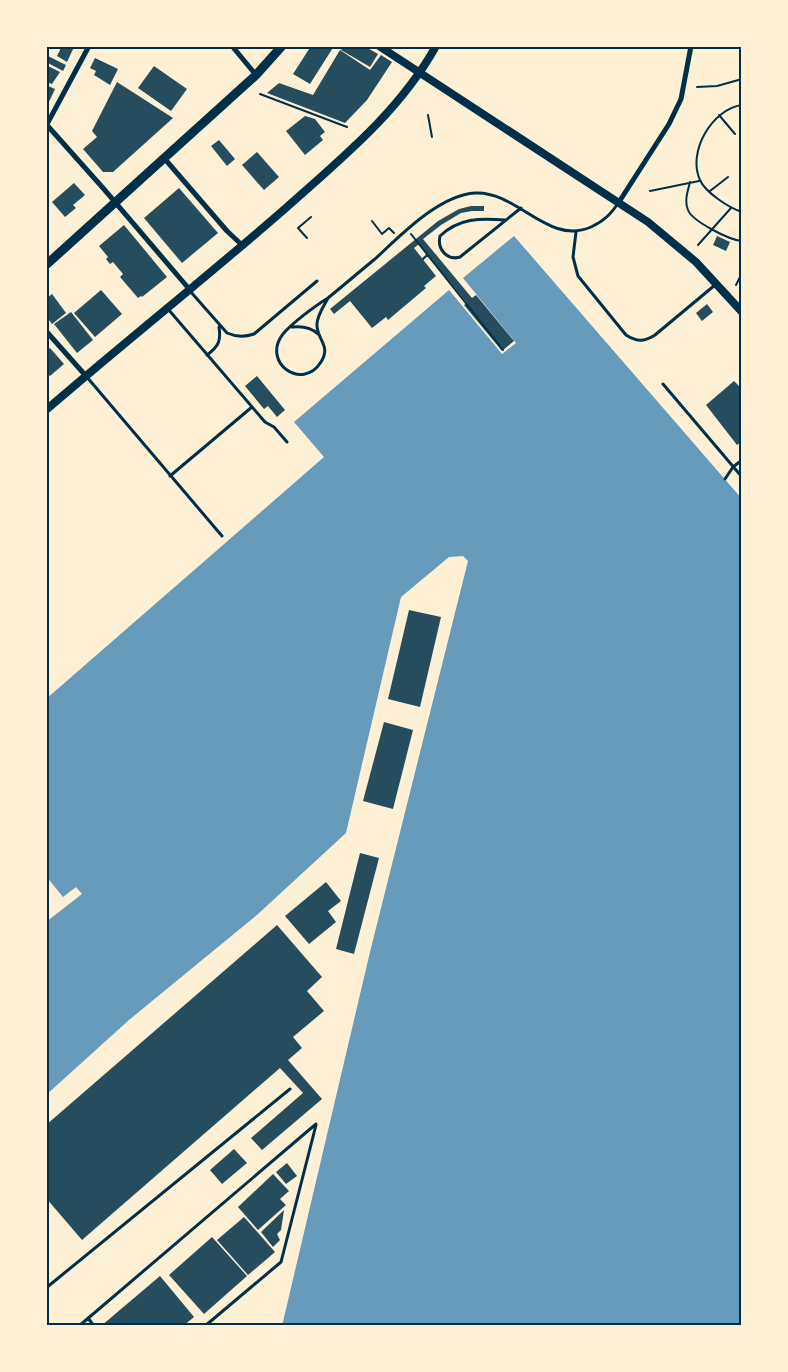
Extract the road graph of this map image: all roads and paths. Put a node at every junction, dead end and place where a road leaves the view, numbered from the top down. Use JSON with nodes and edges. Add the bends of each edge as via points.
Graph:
{"nodes":[{"id":1,"x":232,"y":46,"type":"edge"},
{"id":2,"x":282,"y":46,"type":"edge"},
{"id":3,"x":379,"y":46,"type":"edge"},
{"id":4,"x":436,"y":46,"type":"edge"},
{"id":5,"x":692,"y":46,"type":"edge"},
{"id":6,"x":88,"y":47,"type":"edge"},
{"id":7,"x":420,"y":72,"type":"junction"},
{"id":8,"x":256,"y":75,"type":"junction"},
{"id":9,"x":742,"y":79,"type":"edge"},
{"id":10,"x":697,"y":87,"type":"dead end"},
{"id":11,"x":260,"y":94,"type":"dead end"},
{"id":12,"x":742,"y":105,"type":"edge"},
{"id":13,"x":428,"y":115,"type":"dead end"},
{"id":14,"x":719,"y":115,"type":"junction"},
{"id":15,"x":47,"y":125,"type":"edge"},
{"id":16,"x":347,"y":127,"type":"dead end"},
{"id":17,"x":734,"y":134,"type":"dead end"},
{"id":18,"x":432,"y":136,"type":"dead end"},
{"id":19,"x":164,"y":157,"type":"junction"},
{"id":20,"x":728,"y":177,"type":"dead end"},
{"id":21,"x":700,"y":180,"type":"junction"},
{"id":22,"x":690,"y":182,"type":"junction"},
{"id":23,"x":650,"y":191,"type":"dead end"},
{"id":24,"x":710,"y":191,"type":"junction"},
{"id":25,"x":115,"y":202,"type":"junction"},
{"id":26,"x":619,"y":202,"type":"junction"},
{"id":27,"x":520,"y":208,"type":"junction"},
{"id":28,"x":731,"y":208,"type":"junction"},
{"id":29,"x":742,"y":212,"type":"edge"},
{"id":30,"x":311,"y":217,"type":"dead end"},
{"id":31,"x":506,"y":220,"type":"junction"},
{"id":32,"x":372,"y":221,"type":"dead end"},
{"id":33,"x":389,"y":228,"type":"dead end"},
{"id":34,"x":712,"y":229,"type":"junction"},
{"id":35,"x":408,"y":230,"type":"junction"},
{"id":36,"x":576,"y":232,"type":"junction"},
{"id":37,"x":307,"y":238,"type":"dead end"},
{"id":38,"x":742,"y":241,"type":"edge"},
{"id":39,"x":698,"y":245,"type":"dead end"},
{"id":40,"x":243,"y":246,"type":"junction"},
{"id":41,"x":427,"y":255,"type":"junction"},
{"id":42,"x":423,"y":259,"type":"dead end"},
{"id":43,"x":46,"y":265,"type":"edge"},
{"id":44,"x":742,"y":273,"type":"edge"},
{"id":45,"x":317,"y":281,"type":"dead end"},
{"id":46,"x":717,"y":283,"type":"junction"},
{"id":47,"x":736,"y":285,"type":"dead end"},
{"id":48,"x":190,"y":290,"type":"junction"},
{"id":49,"x":328,"y":298,"type":"junction"},
{"id":50,"x":167,"y":308,"type":"junction"},
{"id":51,"x":742,"y":312,"type":"edge"},
{"id":52,"x":219,"y":326,"type":"junction"},
{"id":53,"x":291,"y":327,"type":"junction"},
{"id":54,"x":46,"y":331,"type":"edge"},
{"id":55,"x":320,"y":336,"type":"junction"},
{"id":56,"x":503,"y":350,"type":"dead end"},
{"id":57,"x":207,"y":355,"type":"junction"},
{"id":58,"x":86,"y":376,"type":"junction"},
{"id":59,"x":662,"y":384,"type":"dead end"},
{"id":60,"x":252,"y":407,"type":"junction"},
{"id":61,"x":46,"y":410,"type":"edge"},
{"id":62,"x":287,"y":442,"type":"dead end"},
{"id":63,"x":742,"y":460,"type":"edge"},
{"id":64,"x":733,"y":467,"type":"junction"},
{"id":65,"x":170,"y":476,"type":"junction"},
{"id":66,"x":742,"y":477,"type":"edge"},
{"id":67,"x":725,"y":479,"type":"dead end"},
{"id":68,"x":222,"y":536,"type":"dead end"},
{"id":69,"x":290,"y":1090,"type":"dead end"},
{"id":70,"x":46,"y":1288,"type":"edge"},
{"id":71,"x":88,"y":1318,"type":"junction"},
{"id":72,"x":79,"y":1326,"type":"edge"},
{"id":73,"x":94,"y":1326,"type":"edge"},
{"id":74,"x":205,"y":1326,"type":"edge"}],
"edges":[{"from":1,"to":8,"type":"street"},
{"from":2,"to":8,"type":"main road"},
{"from":3,"to":7,"type":"street"},
{"from":4,"to":7,"type":"street"},
{"from":5,"to":26,"type":"street","via":[[681,99]]},
{"from":6,"to":15,"type":"street"},
{"from":7,"to":26,"type":"street"},
{"from":7,"to":40,"type":"street","via":[[369,135]]},
{"from":8,"to":19,"type":"main road"},
{"from":9,"to":10,"type":"path","via":[[717,86]]},
{"from":11,"to":16,"type":"path"},
{"from":12,"to":14,"type":"path"},
{"from":13,"to":18,"type":"path"},
{"from":14,"to":17,"type":"path"},
{"from":14,"to":21,"type":"path","via":[[707,129],[699,148],[697,166]]},
{"from":15,"to":25,"type":"street"},
{"from":19,"to":25,"type":"main road"},
{"from":19,"to":40,"type":"street"},
{"from":20,"to":24,"type":"path"},
{"from":21,"to":22,"type":"path"},
{"from":21,"to":24,"type":"path"},
{"from":22,"to":23,"type":"path"},
{"from":22,"to":34,"type":"path","via":[[686,198],[688,210],[694,218]]},
{"from":24,"to":28,"type":"path"},
{"from":25,"to":43,"type":"main road"},
{"from":25,"to":48,"type":"street"},
{"from":26,"to":36,"type":"lane","via":[[610,216]]},
{"from":26,"to":46,"type":"street","via":[[680,248]]},
{"from":27,"to":31,"type":"lane"},
{"from":27,"to":35,"type":"lane","via":[[498,196],[475,193],[439,207]]},
{"from":27,"to":36,"type":"lane","via":[[558,229]]},
{"from":28,"to":29,"type":"path"},
{"from":28,"to":34,"type":"path"},
{"from":30,"to":37,"type":"path","via":[[298,228]]},
{"from":31,"to":31,"type":"lane","via":[[460,257],[448,257],[438,242],[445,231],[460,222],[480,218]]},
{"from":32,"to":33,"type":"path","via":[[382,234]]},
{"from":34,"to":38,"type":"path"},
{"from":34,"to":39,"type":"path"},
{"from":35,"to":41,"type":"path"},
{"from":35,"to":49,"type":"lane"},
{"from":36,"to":46,"type":"lane","via":[[573,257],[578,276],[633,340],[648,340],[656,335]]},
{"from":40,"to":48,"type":"street"},
{"from":41,"to":42,"type":"path"},
{"from":41,"to":56,"type":"path"},
{"from":44,"to":47,"type":"path"},
{"from":45,"to":52,"type":"lane","via":[[254,334],[232,335]]},
{"from":46,"to":51,"type":"street"},
{"from":48,"to":50,"type":"street"},
{"from":48,"to":52,"type":"lane"},
{"from":49,"to":53,"type":"lane"},
{"from":49,"to":55,"type":"lane","via":[[317,326]]},
{"from":50,"to":57,"type":"lane"},
{"from":50,"to":58,"type":"street"},
{"from":52,"to":57,"type":"lane","via":[[219,344]]},
{"from":53,"to":55,"type":"lane","via":[[305,327]]},
{"from":53,"to":55,"type":"lane","via":[[283,334],[277,351],[278,360],[290,373],[307,374],[316,369],[325,352]]},
{"from":54,"to":58,"type":"street"},
{"from":57,"to":60,"type":"lane"},
{"from":58,"to":61,"type":"street"},
{"from":58,"to":65,"type":"lane"},
{"from":59,"to":64,"type":"lane"},
{"from":60,"to":62,"type":"lane"},
{"from":60,"to":65,"type":"lane"},
{"from":63,"to":64,"type":"lane"},
{"from":64,"to":66,"type":"lane"},
{"from":64,"to":67,"type":"lane"},
{"from":65,"to":68,"type":"lane"},
{"from":69,"to":70,"type":"lane"},
{"from":71,"to":72,"type":"lane"},
{"from":71,"to":73,"type":"lane"},
{"from":71,"to":74,"type":"lane","via":[[316,1124],[281,1262]]}]}
